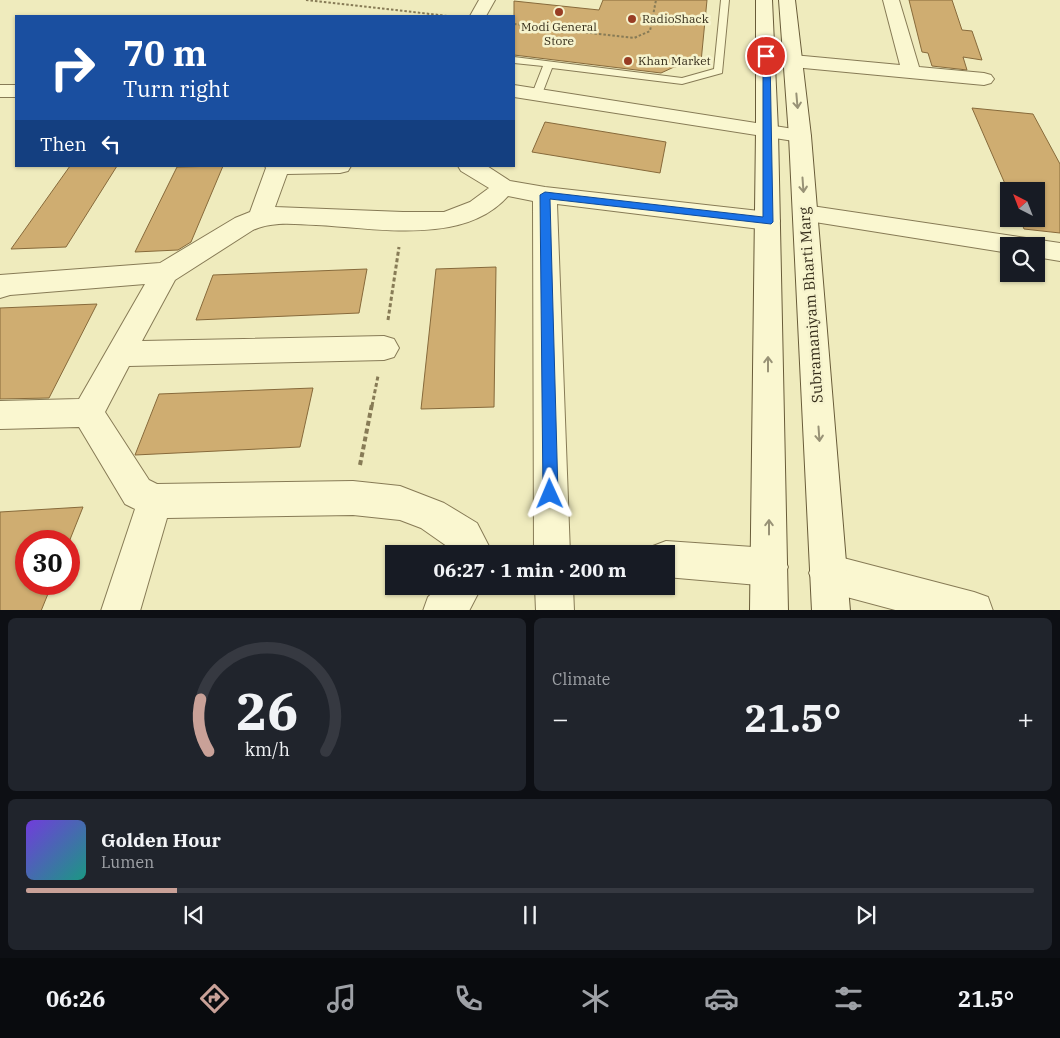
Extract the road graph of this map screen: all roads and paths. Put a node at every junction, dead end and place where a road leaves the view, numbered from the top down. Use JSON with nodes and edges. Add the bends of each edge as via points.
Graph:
{"nodes":[{"id":1,"x":306,"y":0,"type":"edge"},
{"id":2,"x":487,"y":0,"type":"edge"},
{"id":3,"x":656,"y":0,"type":"edge"},
{"id":4,"x":724,"y":0,"type":"edge"},
{"id":5,"x":764,"y":0,"type":"edge"},
{"id":6,"x":787,"y":0,"type":"edge"},
{"id":7,"x":891,"y":0,"type":"edge"},
{"id":8,"x":439,"y":15,"type":"edge"},
{"id":9,"x":479,"y":15,"type":"edge"},
{"id":10,"x":515,"y":24,"type":"edge"},
{"id":11,"x":515,"y":60,"type":"edge"},
{"id":12,"x":793,"y":61,"type":"junction"},
{"id":13,"x":549,"y":64,"type":"junction"},
{"id":14,"x":911,"y":72,"type":"junction"},
{"id":15,"x":984,"y":78,"type":"dead end"},
{"id":16,"x":0,"y":91,"type":"edge"},
{"id":17,"x":15,"y":91,"type":"edge"},
{"id":18,"x":515,"y":91,"type":"edge"},
{"id":19,"x":537,"y":94,"type":"junction"},
{"id":20,"x":767,"y":131,"type":"junction"},
{"id":21,"x":800,"y":136,"type":"junction"},
{"id":22,"x":277,"y":167,"type":"edge"},
{"id":23,"x":470,"y":167,"type":"edge"},
{"id":24,"x":503,"y":187,"type":"junction"},
{"id":25,"x":545,"y":195,"type":"junction"},
{"id":26,"x":805,"y":213,"type":"junction"},
{"id":27,"x":260,"y":217,"type":"junction"},
{"id":28,"x":768,"y":222,"type":"junction"},
{"id":29,"x":1000,"y":242,"type":"edge"},
{"id":30,"x":1045,"y":250,"type":"edge"},
{"id":31,"x":1060,"y":252,"type":"edge"},
{"id":32,"x":165,"y":273,"type":"junction"},
{"id":33,"x":1,"y":285,"type":"edge"},
{"id":34,"x":384,"y":348,"type":"dead end"},
{"id":35,"x":122,"y":354,"type":"junction"},
{"id":36,"x":88,"y":413,"type":"junction"},
{"id":37,"x":0,"y":415,"type":"edge"},
{"id":38,"x":155,"y":501,"type":"junction"},
{"id":39,"x":470,"y":545,"type":"edge"},
{"id":40,"x":552,"y":545,"type":"edge"},
{"id":41,"x":675,"y":560,"type":"edge"},
{"id":42,"x":769,"y":567,"type":"junction"},
{"id":43,"x":828,"y":573,"type":"junction"},
{"id":44,"x":457,"y":595,"type":"edge"},
{"id":45,"x":554,"y":595,"type":"edge"},
{"id":46,"x":120,"y":610,"type":"edge"},
{"id":47,"x":442,"y":610,"type":"edge"},
{"id":48,"x":555,"y":610,"type":"edge"},
{"id":49,"x":769,"y":610,"type":"edge"},
{"id":50,"x":831,"y":610,"type":"edge"},
{"id":51,"x":974,"y":610,"type":"edge"}],
"edges":[{"from":1,"to":8,"type":"path"},
{"from":2,"to":9,"type":"street"},
{"from":3,"to":10,"type":"path","via":[[650,31],[634,38]]},
{"from":4,"to":13,"type":"lane","via":[[718,71],[682,81]]},
{"from":5,"to":20,"type":"street"},
{"from":6,"to":12,"type":"street","name":"Subramaniyam Bharti Marg"},
{"from":7,"to":14,"type":"street"},
{"from":11,"to":13,"type":"lane"},
{"from":12,"to":14,"type":"street"},
{"from":12,"to":21,"type":"street","name":"Subramaniyam Bharti Marg","one_way":true},
{"from":13,"to":19,"type":"lane"},
{"from":14,"to":15,"type":"street"},
{"from":16,"to":17,"type":"street"},
{"from":18,"to":19,"type":"street"},
{"from":19,"to":20,"type":"street"},
{"from":20,"to":21,"type":"street"},
{"from":20,"to":28,"type":"street"},
{"from":21,"to":26,"type":"street","name":"Subramaniyam Bharti Marg","one_way":true},
{"from":22,"to":27,"type":"street"},
{"from":23,"to":24,"type":"street"},
{"from":24,"to":25,"type":"street"},
{"from":24,"to":27,"type":"street","via":[[478,208],[444,220],[403,221],[285,214]]},
{"from":25,"to":28,"type":"street"},
{"from":25,"to":40,"type":"street"},
{"from":26,"to":29,"type":"street"},
{"from":26,"to":43,"type":"street","name":"Subramaniyam Bharti Marg","one_way":true},
{"from":27,"to":32,"type":"street"},
{"from":42,"to":28,"type":"street","one_way":true},
{"from":30,"to":31,"type":"street"},
{"from":32,"to":33,"type":"street"},
{"from":32,"to":35,"type":"street"},
{"from":34,"to":35,"type":"street"},
{"from":35,"to":36,"type":"street"},
{"from":36,"to":37,"type":"street"},
{"from":36,"to":38,"type":"street","via":[[138,492]]},
{"from":38,"to":39,"type":"street","via":[[353,498],[400,503],[432,515],[464,536]]},
{"from":38,"to":46,"type":"street"},
{"from":41,"to":42,"type":"street"},
{"from":42,"to":49,"type":"street"},
{"from":43,"to":50,"type":"street","name":"Subramaniyam Bharti Marg"},
{"from":43,"to":51,"type":"street"},
{"from":44,"to":47,"type":"street"},
{"from":45,"to":48,"type":"street"}]}
